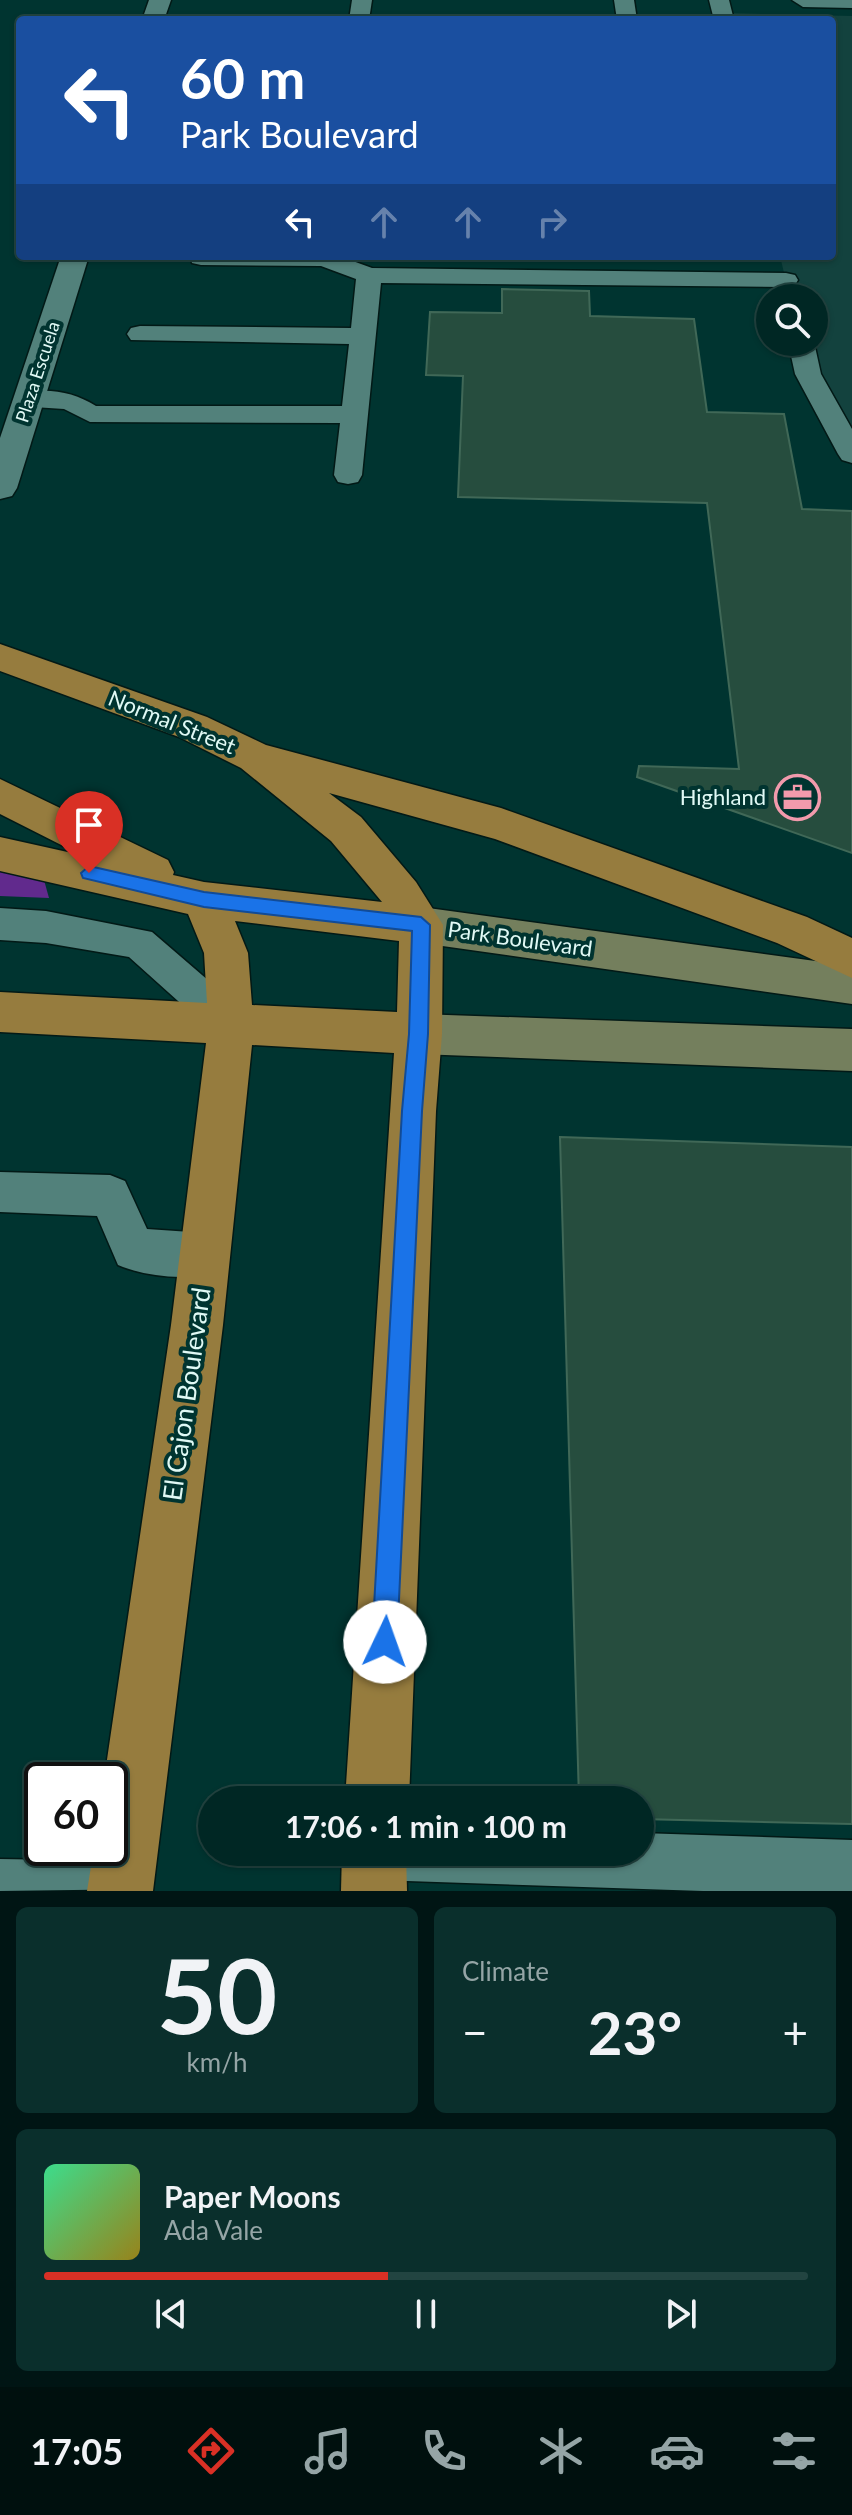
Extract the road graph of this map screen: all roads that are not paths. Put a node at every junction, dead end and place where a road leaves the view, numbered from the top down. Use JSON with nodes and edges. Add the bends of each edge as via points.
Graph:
{"nodes":[{"id":1,"x":803,"y":0,"type":"edge"},
{"id":2,"x":852,"y":1,"type":"edge"},
{"id":3,"x":74,"y":260,"type":"edge"},
{"id":4,"x":329,"y":260,"type":"edge"},
{"id":5,"x":369,"y":275,"type":"junction"},
{"id":6,"x":786,"y":278,"type":"edge"},
{"id":7,"x":140,"y":334,"type":"dead end"},
{"id":8,"x":363,"y":336,"type":"junction"},
{"id":9,"x":804,"y":356,"type":"edge"},
{"id":10,"x":28,"y":400,"type":"junction"},
{"id":11,"x":355,"y":415,"type":"junction"},
{"id":12,"x":852,"y":454,"type":"edge"},
{"id":13,"x":348,"y":475,"type":"dead end"},
{"id":14,"x":0,"y":488,"type":"edge"},
{"id":15,"x":0,"y":657,"type":"edge"},
{"id":16,"x":255,"y":757,"type":"junction"},
{"id":17,"x":0,"y":795,"type":"edge"},
{"id":18,"x":0,"y":854,"type":"edge"},
{"id":19,"x":204,"y":900,"type":"junction"},
{"id":20,"x":0,"y":924,"type":"edge"},
{"id":21,"x":421,"y":925,"type":"junction"},
{"id":22,"x":852,"y":959,"type":"edge"},
{"id":23,"x":852,"y":985,"type":"edge"},
{"id":24,"x":0,"y":1012,"type":"edge"},
{"id":25,"x":231,"y":1024,"type":"junction"},
{"id":26,"x":419,"y":1034,"type":"junction"},
{"id":27,"x":852,"y":1050,"type":"edge"},
{"id":28,"x":0,"y":1192,"type":"edge"},
{"id":29,"x":205,"y":1255,"type":"junction"},
{"id":30,"x":378,"y":1786,"type":"edge"},
{"id":31,"x":654,"y":1861,"type":"edge"},
{"id":32,"x":375,"y":1866,"type":"edge"},
{"id":33,"x":852,"y":1868,"type":"edge"},
{"id":34,"x":0,"y":1887,"type":"edge"},
{"id":35,"x":120,"y":1890,"type":"edge"},
{"id":36,"x":374,"y":1891,"type":"edge"}],
"edges":[{"from":1,"to":2,"type":"street"},
{"from":3,"to":10,"type":"street","name":"Plaza Escuela"},
{"from":4,"to":5,"type":"lane"},
{"from":5,"to":6,"type":"lane"},
{"from":5,"to":8,"type":"lane"},
{"from":7,"to":8,"type":"lane"},
{"from":8,"to":11,"type":"lane"},
{"from":9,"to":12,"type":"lane","via":[[808,374]]},
{"from":10,"to":11,"type":"lane","via":[[70,401],[90,414]]},
{"from":10,"to":14,"type":"street","name":"Plaza Escuela"},
{"from":11,"to":13,"type":"lane"},
{"from":15,"to":16,"type":"main road","name":"Normal Street","via":[[193,727]]},
{"from":16,"to":21,"type":"main road","name":"Normal Street","via":[[346,829]]},
{"from":16,"to":22,"type":"main road","via":[[512,828],[792,930]]},
{"from":17,"to":19,"type":"main road"},
{"from":18,"to":19,"type":"main road","name":"Park Boulevard"},
{"from":19,"to":21,"type":"main road","name":"Park Boulevard"},
{"from":19,"to":25,"type":"main road","name":"El Cajon Boulevard","via":[[226,953]]},
{"from":20,"to":25,"type":"lane","via":[[139,943]]},
{"from":21,"to":23,"type":"main road","name":"Park Boulevard"},
{"from":21,"to":26,"type":"main road"},
{"from":24,"to":25,"type":"main road"},
{"from":25,"to":26,"type":"main road"},
{"from":25,"to":29,"type":"main road","name":"El Cajon Boulevard"},
{"from":26,"to":27,"type":"main road"},
{"from":26,"to":30,"type":"main road"},
{"from":28,"to":29,"type":"lane","via":[[110,1196],[134,1250]]},
{"from":29,"to":35,"type":"main road","name":"El Cajon Boulevard"},
{"from":31,"to":33,"type":"lane"},
{"from":32,"to":36,"type":"main road"},
{"from":34,"to":35,"type":"lane"}]}
